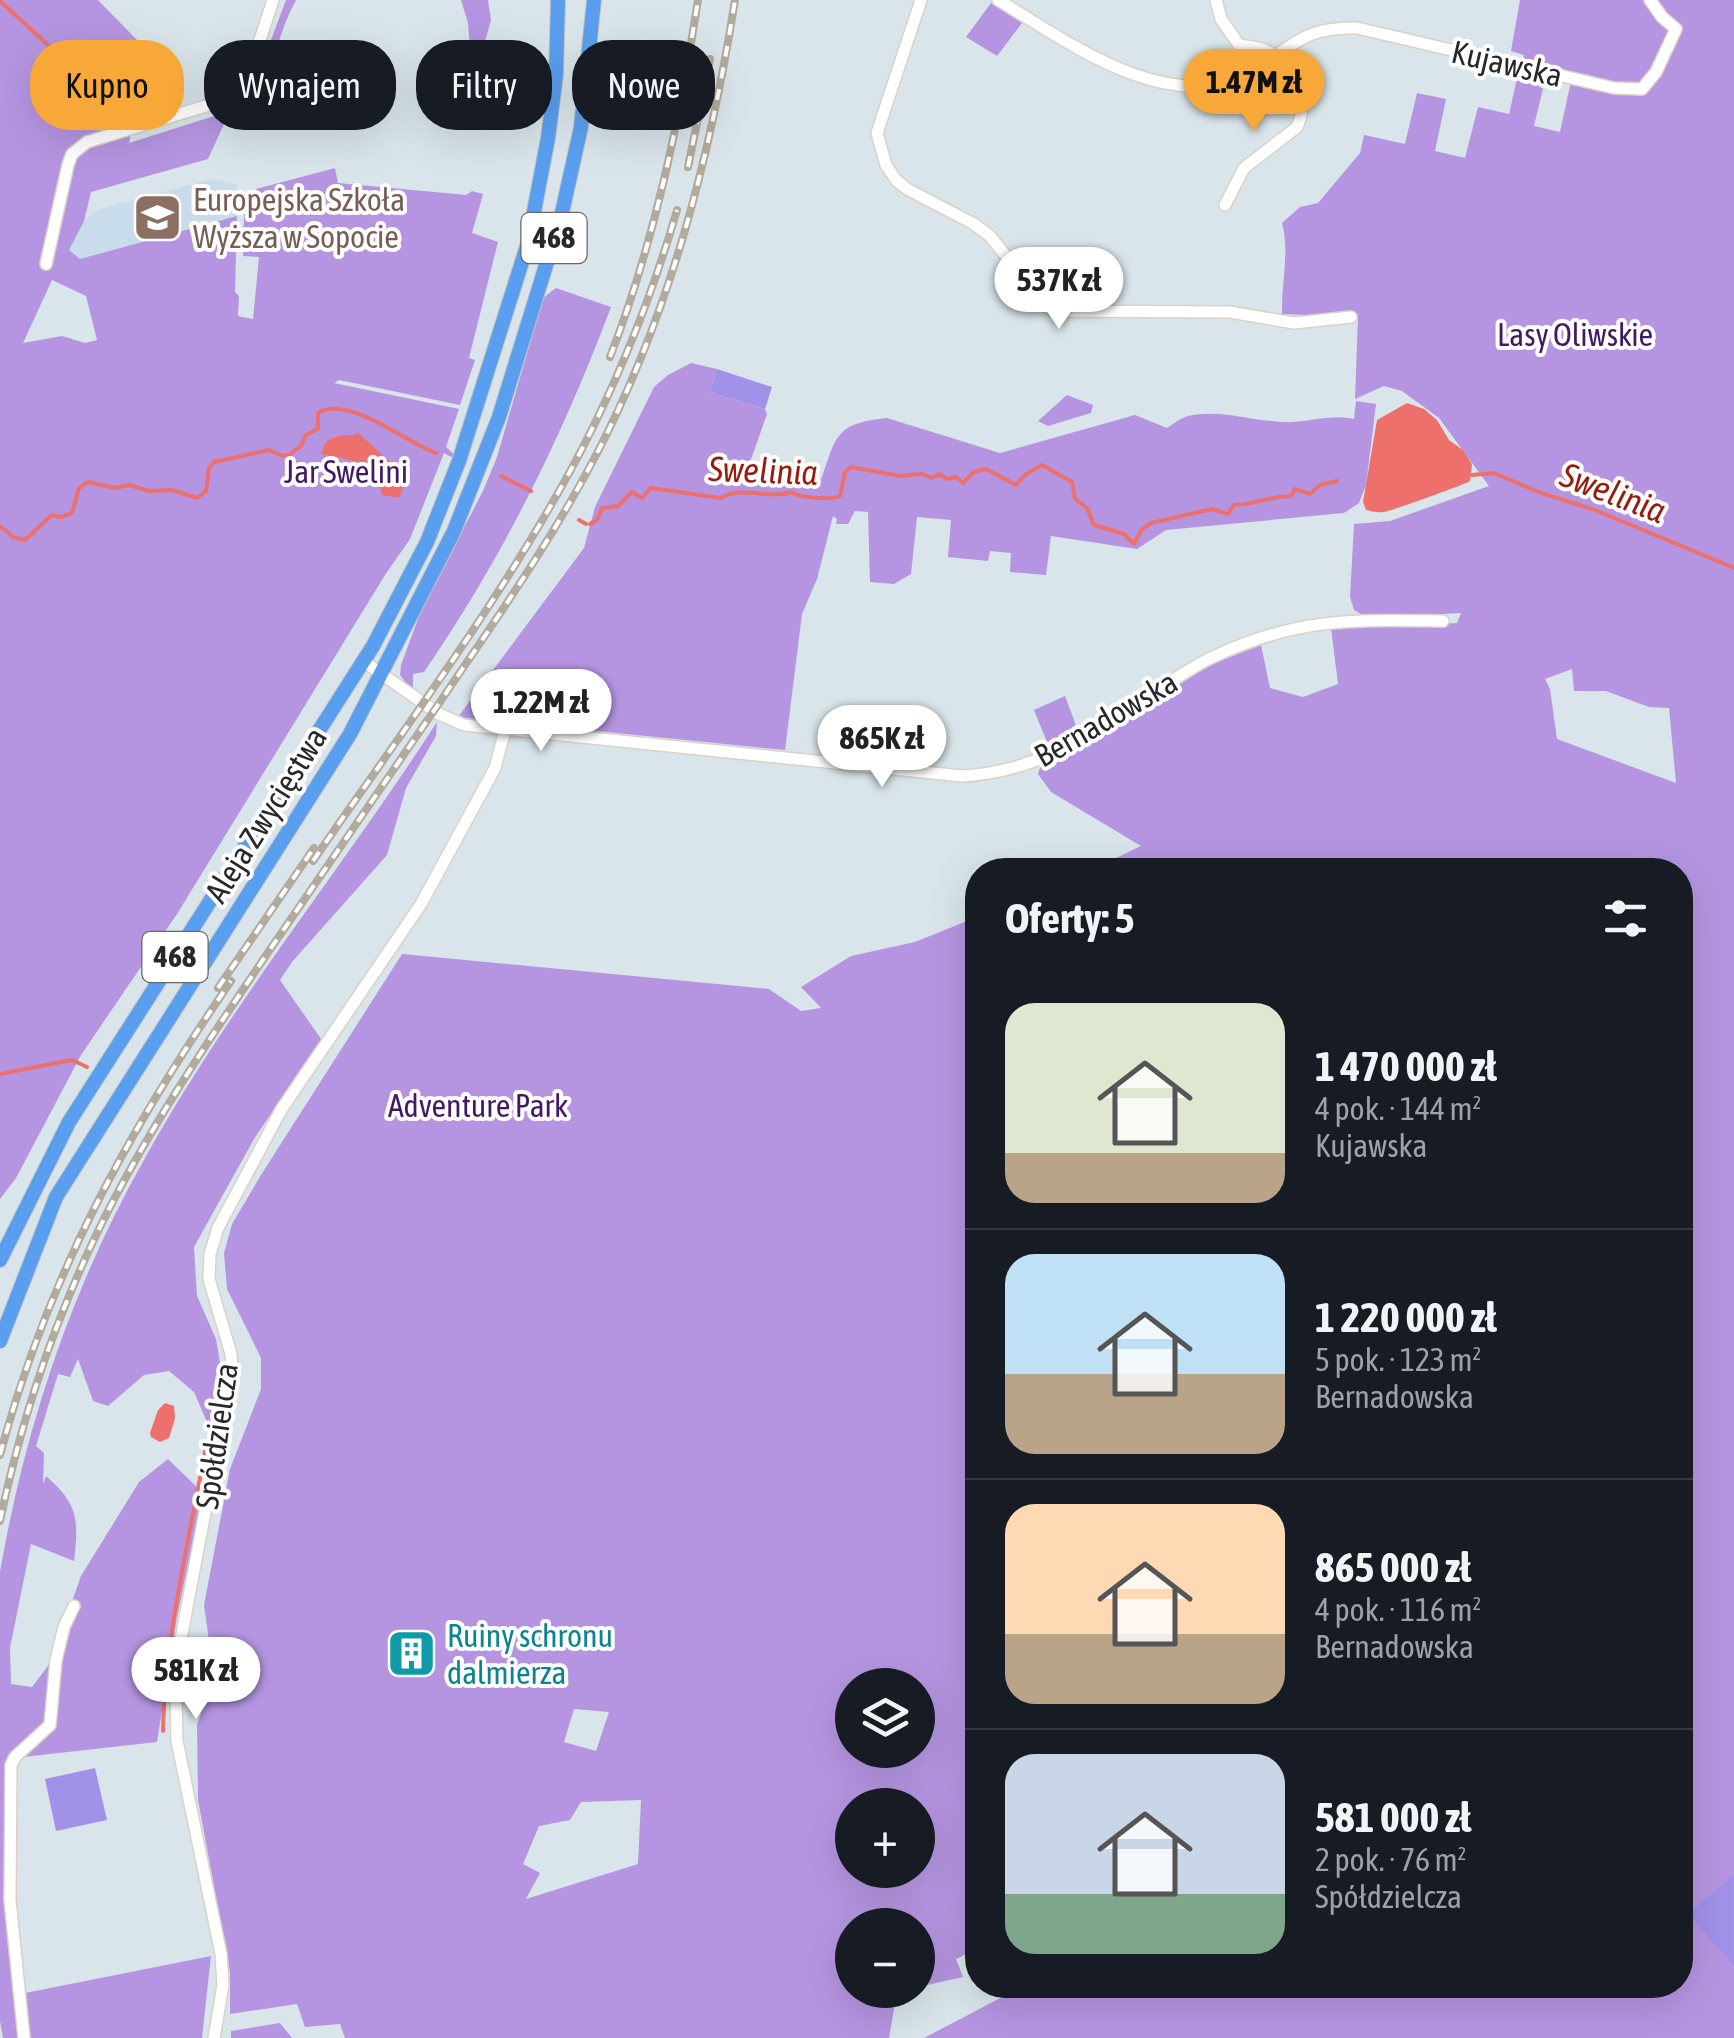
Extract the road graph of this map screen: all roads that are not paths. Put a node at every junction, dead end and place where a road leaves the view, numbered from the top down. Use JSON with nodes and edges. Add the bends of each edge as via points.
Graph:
{"nodes":[{"id":1,"x":274,"y":0,"type":"edge"},
{"id":2,"x":558,"y":0,"type":"edge"},
{"id":3,"x":594,"y":0,"type":"edge"},
{"id":4,"x":921,"y":0,"type":"edge"},
{"id":5,"x":998,"y":0,"type":"edge"},
{"id":6,"x":1216,"y":0,"type":"edge"},
{"id":7,"x":1650,"y":0,"type":"edge"},
{"id":8,"x":1274,"y":56,"type":"junction"},
{"id":9,"x":1225,"y":205,"type":"dead end"},
{"id":10,"x":46,"y":264,"type":"dead end"},
{"id":11,"x":1351,"y":317,"type":"dead end"},
{"id":12,"x":1443,"y":621,"type":"dead end"},
{"id":13,"x":363,"y":661,"type":"junction"},
{"id":14,"x":381,"y":675,"type":"junction"},
{"id":15,"x":505,"y":730,"type":"junction"},
{"id":16,"x":0,"y":1260,"type":"edge"},
{"id":17,"x":0,"y":1341,"type":"edge"},
{"id":18,"x":74,"y":1606,"type":"dead end"},
{"id":19,"x":24,"y":2038,"type":"edge"},
{"id":20,"x":214,"y":2038,"type":"edge"}],
"edges":[{"from":1,"to":10,"type":"street","via":[[242,96],[78,148],[68,165]]},
{"from":2,"to":13,"type":"main road","name":"Aleja Zwycięstwa","number":"468","via":[[556,74],[536,209],[512,297],[421,554]]},
{"from":3,"to":14,"type":"main road","name":"Aleja Zwycięstwa","number":"468","via":[[581,127],[561,217],[480,469]]},
{"from":4,"to":11,"type":"street","via":[[877,134],[886,165],[908,190],[990,236],[1047,307],[1230,312],[1294,322]]},
{"from":5,"to":8,"type":"street","name":"Kujawska","via":[[1118,68],[1168,83],[1221,83]]},
{"from":6,"to":8,"type":"street","via":[[1220,19],[1239,44]]},
{"from":7,"to":8,"type":"street","name":"Kujawska","via":[[1676,29],[1642,89],[1357,28],[1313,33]]},
{"from":8,"to":9,"type":"street","via":[[1301,96],[1302,118],[1244,168]]},
{"from":12,"to":15,"type":"street","name":"Bernadowska","via":[[1343,620],[1277,631],[1209,658],[1068,746],[989,774],[942,775]]},
{"from":13,"to":14,"type":"street","name":"Bernadowska"},
{"from":13,"to":16,"type":"main road","name":"Aleja Zwycięstwa","number":"468","via":[[69,1122]]},
{"from":14,"to":15,"type":"street","name":"Bernadowska","via":[[452,722]]},
{"from":14,"to":17,"type":"main road","name":"Aleja Zwycięstwa","number":"468","via":[[333,762],[56,1197]]},
{"from":15,"to":20,"type":"street","name":"Spółdzielcza","via":[[494,768],[421,904],[282,1110],[232,1198],[210,1254],[208,1279],[232,1369],[178,1655],[176,1722],[221,1954]]},
{"from":18,"to":19,"type":"street","via":[[56,1660],[50,1725],[10,1766],[10,1900]]}]}
